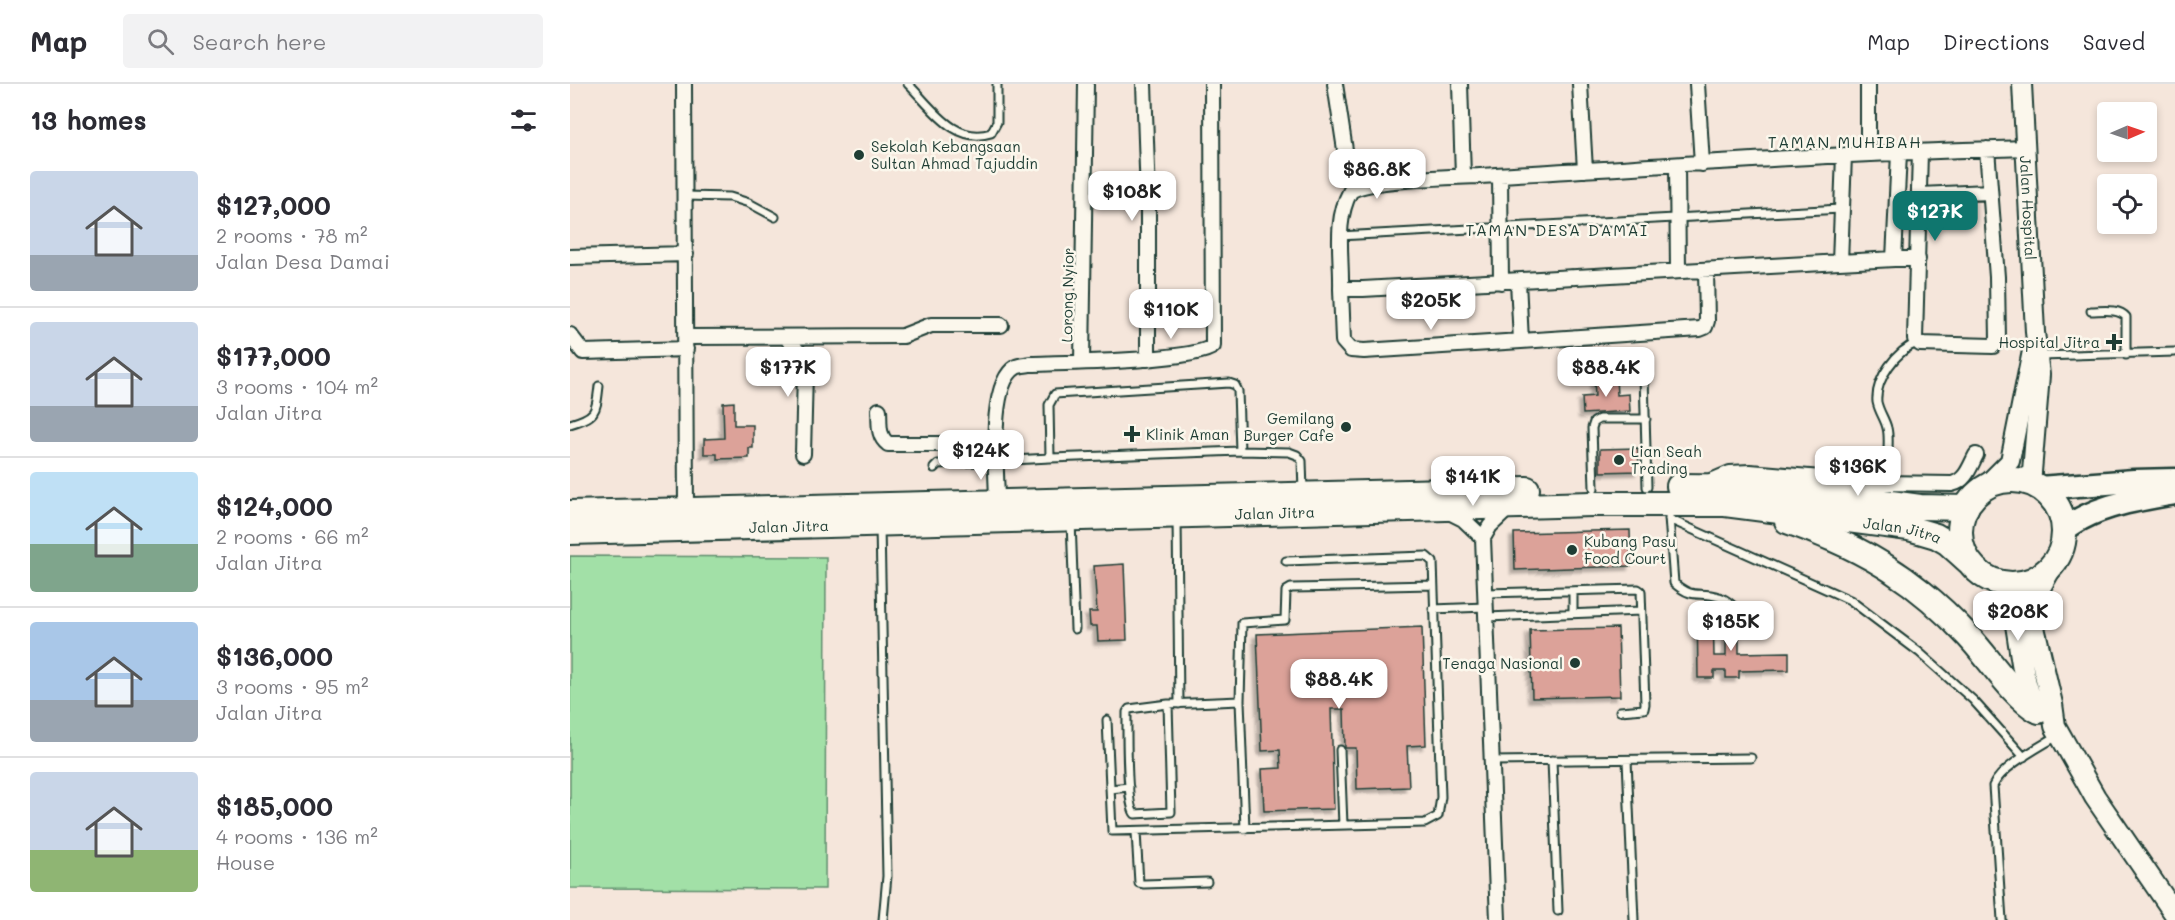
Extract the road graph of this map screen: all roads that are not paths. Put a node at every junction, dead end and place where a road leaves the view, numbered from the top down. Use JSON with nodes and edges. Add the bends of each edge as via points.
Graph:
{"nodes":[{"id":1,"x":684,"y":84,"type":"edge"},
{"id":2,"x":908,"y":84,"type":"edge"},
{"id":3,"x":997,"y":84,"type":"edge"},
{"id":4,"x":1086,"y":84,"type":"edge"},
{"id":5,"x":1144,"y":84,"type":"edge"},
{"id":6,"x":1212,"y":84,"type":"edge"},
{"id":7,"x":1335,"y":84,"type":"edge"},
{"id":8,"x":1460,"y":84,"type":"edge"},
{"id":9,"x":1580,"y":84,"type":"edge"},
{"id":10,"x":1697,"y":84,"type":"edge"},
{"id":11,"x":1868,"y":84,"type":"edge"},
{"id":12,"x":2022,"y":84,"type":"edge"},
{"id":13,"x":2026,"y":148,"type":"junction"},
{"id":14,"x":1987,"y":149,"type":"junction"},
{"id":15,"x":1920,"y":152,"type":"junction"},
{"id":16,"x":1899,"y":153,"type":"junction"},
{"id":17,"x":1868,"y":154,"type":"junction"},
{"id":18,"x":1844,"y":155,"type":"junction"},
{"id":19,"x":1702,"y":164,"type":"junction"},
{"id":20,"x":1677,"y":166,"type":"junction"},
{"id":21,"x":1585,"y":170,"type":"junction"},
{"id":22,"x":1500,"y":175,"type":"junction"},
{"id":23,"x":1464,"y":176,"type":"junction"},
{"id":24,"x":1353,"y":189,"type":"junction"},
{"id":25,"x":1989,"y":192,"type":"junction"},
{"id":26,"x":1920,"y":195,"type":"junction"},
{"id":27,"x":685,"y":196,"type":"junction"},
{"id":28,"x":1842,"y":209,"type":"junction"},
{"id":29,"x":775,"y":217,"type":"dead end"},
{"id":30,"x":1678,"y":217,"type":"junction"},
{"id":31,"x":1500,"y":228,"type":"junction"},
{"id":32,"x":1339,"y":236,"type":"junction"},
{"id":33,"x":686,"y":254,"type":"junction"},
{"id":34,"x":570,"y":257,"type":"edge"},
{"id":35,"x":1894,"y":259,"type":"junction"},
{"id":36,"x":1918,"y":259,"type":"junction"},
{"id":37,"x":1840,"y":262,"type":"junction"},
{"id":38,"x":1706,"y":270,"type":"junction"},
{"id":39,"x":1678,"y":271,"type":"junction"},
{"id":40,"x":1518,"y":281,"type":"junction"},
{"id":41,"x":1501,"y":282,"type":"junction"},
{"id":42,"x":1341,"y":289,"type":"junction"},
{"id":43,"x":2091,"y":311,"type":"dead end"},
{"id":44,"x":1001,"y":325,"type":"dead end"},
{"id":45,"x":2035,"y":332,"type":"junction"},
{"id":46,"x":570,"y":334,"type":"edge"},
{"id":47,"x":786,"y":337,"type":"junction"},
{"id":48,"x":1521,"y":341,"type":"junction"},
{"id":49,"x":686,"y":343,"type":"junction"},
{"id":50,"x":1918,"y":344,"type":"junction"},
{"id":51,"x":2175,"y":352,"type":"edge"},
{"id":52,"x":2126,"y":355,"type":"junction"},
{"id":53,"x":2039,"y":356,"type":"junction"},
{"id":54,"x":1148,"y":359,"type":"junction"},
{"id":55,"x":1082,"y":362,"type":"junction"},
{"id":56,"x":1644,"y":376,"type":"dead end"},
{"id":57,"x":599,"y":386,"type":"dead end"},
{"id":58,"x":879,"y":410,"type":"dead end"},
{"id":59,"x":1646,"y":419,"type":"junction"},
{"id":60,"x":570,"y":424,"type":"edge"},
{"id":61,"x":996,"y":444,"type":"junction"},
{"id":62,"x":1240,"y":451,"type":"junction"},
{"id":63,"x":1888,"y":452,"type":"dead end"},
{"id":64,"x":803,"y":454,"type":"dead end"},
{"id":65,"x":1976,"y":455,"type":"dead end"},
{"id":66,"x":1050,"y":458,"type":"junction"},
{"id":67,"x":997,"y":461,"type":"junction"},
{"id":68,"x":934,"y":468,"type":"dead end"},
{"id":69,"x":2175,"y":480,"type":"edge"},
{"id":70,"x":2035,"y":485,"type":"junction"},
{"id":71,"x":1702,"y":486,"type":"junction"},
{"id":72,"x":1647,"y":487,"type":"junction"},
{"id":73,"x":1594,"y":488,"type":"junction"},
{"id":74,"x":1303,"y":493,"type":"junction"},
{"id":75,"x":2175,"y":493,"type":"edge"},
{"id":76,"x":1972,"y":500,"type":"junction"},
{"id":77,"x":997,"y":502,"type":"junction"},
{"id":78,"x":1512,"y":506,"type":"junction"},
{"id":79,"x":1744,"y":506,"type":"junction"},
{"id":80,"x":1441,"y":509,"type":"junction"},
{"id":81,"x":686,"y":511,"type":"junction"},
{"id":82,"x":1669,"y":511,"type":"junction"},
{"id":83,"x":570,"y":513,"type":"edge"},
{"id":84,"x":1177,"y":516,"type":"junction"},
{"id":85,"x":1071,"y":518,"type":"junction"},
{"id":86,"x":880,"y":523,"type":"junction"},
{"id":87,"x":2064,"y":530,"type":"junction"},
{"id":88,"x":570,"y":532,"type":"edge"},
{"id":89,"x":1483,"y":538,"type":"junction"},
{"id":90,"x":1286,"y":561,"type":"dead end"},
{"id":91,"x":1968,"y":561,"type":"junction"},
{"id":92,"x":2051,"y":568,"type":"junction"},
{"id":93,"x":1432,"y":585,"type":"junction"},
{"id":94,"x":2005,"y":585,"type":"junction"},
{"id":95,"x":1573,"y":591,"type":"junction"},
{"id":96,"x":1486,"y":605,"type":"junction"},
{"id":97,"x":1433,"y":609,"type":"junction"},
{"id":98,"x":1641,"y":612,"type":"junction"},
{"id":99,"x":1573,"y":613,"type":"junction"},
{"id":100,"x":1744,"y":620,"type":"dead end"},
{"id":101,"x":1075,"y":629,"type":"dead end"},
{"id":102,"x":1240,"y":701,"type":"junction"},
{"id":103,"x":1168,"y":704,"type":"junction"},
{"id":104,"x":1179,"y":704,"type":"junction"},
{"id":105,"x":2037,"y":710,"type":"junction"},
{"id":106,"x":1620,"y":711,"type":"dead end"},
{"id":107,"x":1107,"y":720,"type":"dead end"},
{"id":108,"x":2057,"y":730,"type":"junction"},
{"id":109,"x":1340,"y":750,"type":"dead end"},
{"id":110,"x":2024,"y":757,"type":"junction"},
{"id":111,"x":1751,"y":758,"type":"dead end"},
{"id":112,"x":1552,"y":760,"type":"junction"},
{"id":113,"x":1627,"y":760,"type":"junction"},
{"id":114,"x":1492,"y":761,"type":"junction"},
{"id":115,"x":1129,"y":787,"type":"junction"},
{"id":116,"x":1110,"y":789,"type":"junction"},
{"id":117,"x":1343,"y":825,"type":"junction"},
{"id":118,"x":1245,"y":829,"type":"junction"},
{"id":119,"x":1136,"y":832,"type":"junction"},
{"id":120,"x":1207,"y":882,"type":"dead end"},
{"id":121,"x":1558,"y":911,"type":"dead end"},
{"id":122,"x":2175,"y":915,"type":"edge"},
{"id":123,"x":883,"y":920,"type":"edge"},
{"id":124,"x":1498,"y":920,"type":"edge"},
{"id":125,"x":1634,"y":920,"type":"edge"},
{"id":126,"x":2002,"y":920,"type":"edge"}],
"edges":[{"from":1,"to":27,"type":"street"},
{"from":2,"to":3,"type":"lane","via":[[943,121],[963,134],[979,137],[991,133],[998,122]]},
{"from":4,"to":55,"type":"street","name":"Lorong Nyior"},
{"from":5,"to":54,"type":"street"},
{"from":6,"to":54,"type":"street","via":[[1214,346],[1203,352]]},
{"from":7,"to":24,"type":"street"},
{"from":8,"to":23,"type":"street"},
{"from":9,"to":21,"type":"street"},
{"from":10,"to":19,"type":"street"},
{"from":11,"to":17,"type":"street"},
{"from":12,"to":13,"type":"street","name":"Jalan Hospital"},
{"from":13,"to":14,"type":"street"},
{"from":13,"to":45,"type":"street","name":"Jalan Hospital"},
{"from":14,"to":15,"type":"street"},
{"from":14,"to":25,"type":"street"},
{"from":15,"to":16,"type":"street"},
{"from":15,"to":26,"type":"street"},
{"from":16,"to":17,"type":"street"},
{"from":16,"to":35,"type":"street"},
{"from":17,"to":18,"type":"street"},
{"from":18,"to":19,"type":"street"},
{"from":18,"to":28,"type":"street"},
{"from":19,"to":20,"type":"street"},
{"from":20,"to":21,"type":"street"},
{"from":20,"to":30,"type":"street"},
{"from":21,"to":22,"type":"street"},
{"from":22,"to":23,"type":"street"},
{"from":22,"to":31,"type":"street"},
{"from":23,"to":24,"type":"street"},
{"from":24,"to":32,"type":"street","via":[[1343,208]]},
{"from":25,"to":26,"type":"street"},
{"from":25,"to":50,"type":"street","via":[[1997,277],[1996,344]]},
{"from":26,"to":36,"type":"street"},
{"from":27,"to":29,"type":"lane","via":[[730,197]]},
{"from":27,"to":33,"type":"street"},
{"from":28,"to":30,"type":"lane"},
{"from":28,"to":37,"type":"street"},
{"from":30,"to":31,"type":"lane"},
{"from":30,"to":39,"type":"street"},
{"from":31,"to":32,"type":"lane"},
{"from":31,"to":41,"type":"street"},
{"from":32,"to":42,"type":"street"},
{"from":33,"to":34,"type":"street"},
{"from":33,"to":49,"type":"street"},
{"from":35,"to":36,"type":"street"},
{"from":35,"to":37,"type":"street"},
{"from":36,"to":50,"type":"street","via":[[1914,334]]},
{"from":37,"to":38,"type":"street"},
{"from":38,"to":39,"type":"street"},
{"from":38,"to":48,"type":"street","via":[[1707,321],[1700,329]]},
{"from":39,"to":40,"type":"street"},
{"from":40,"to":41,"type":"street"},
{"from":40,"to":48,"type":"street"},
{"from":41,"to":42,"type":"street"},
{"from":42,"to":48,"type":"street","via":[[1343,341],[1352,350]]},
{"from":43,"to":52,"type":"lane","via":[[2124,314]]},
{"from":44,"to":47,"type":"street","via":[[931,325],[903,336]]},
{"from":45,"to":53,"type":"street","name":"Jalan Hospital"},
{"from":45,"to":76,"type":"street","name":"Jalan Hospital","via":[[2013,453],[2005,468]]},
{"from":46,"to":49,"type":"street","via":[[583,352]]},
{"from":47,"to":49,"type":"street"},
{"from":47,"to":64,"type":"street","via":[[800,354],[805,370]]},
{"from":49,"to":81,"type":"street"},
{"from":50,"to":63,"type":"lane","via":[[1906,347],[1896,358],[1879,388],[1877,399],[1888,430]]},
{"from":51,"to":52,"type":"lane"},
{"from":52,"to":53,"type":"lane"},
{"from":53,"to":70,"type":"street","name":"Jalan Hospital"},
{"from":54,"to":55,"type":"street"},
{"from":55,"to":61,"type":"street","via":[[1030,364],[1017,367],[1008,375],[999,391]]},
{"from":56,"to":59,"type":"lane"},
{"from":57,"to":60,"type":"lane","via":[[592,416]]},
{"from":58,"to":61,"type":"street","via":[[880,435],[888,444]]},
{"from":59,"to":72,"type":"lane"},
{"from":59,"to":73,"type":"lane","via":[[1594,422]]},
{"from":61,"to":67,"type":"street"},
{"from":62,"to":66,"type":"lane"},
{"from":62,"to":66,"type":"lane","via":[[1238,391],[1229,383],[1055,394],[1049,405]]},
{"from":62,"to":74,"type":"lane","via":[[1297,455],[1302,461]]},
{"from":65,"to":71,"type":"street","via":[[1957,483],[1880,483],[1750,472],[1723,475]]},
{"from":66,"to":67,"type":"lane"},
{"from":67,"to":68,"type":"lane","via":[[938,464]]},
{"from":67,"to":77,"type":"street"},
{"from":69,"to":70,"type":"main road"},
{"from":70,"to":76,"type":"highway","via":[[2003,481],[1990,485]]},
{"from":70,"to":87,"type":"highway","via":[[2057,505]]},
{"from":71,"to":72,"type":"highway","name":"Jalan Jitra"},
{"from":71,"to":76,"type":"highway","name":"Jalan Jitra","via":[[1773,487],[1920,507]]},
{"from":72,"to":73,"type":"highway","name":"Jalan Jitra"},
{"from":73,"to":74,"type":"highway","name":"Jalan Jitra"},
{"from":74,"to":77,"type":"highway","name":"Jalan Jitra"},
{"from":75,"to":87,"type":"main road","via":[[2091,513]]},
{"from":76,"to":91,"type":"highway","via":[[1960,529]]},
{"from":77,"to":81,"type":"highway","name":"Jalan Jitra"},
{"from":78,"to":80,"type":"highway","name":"Jalan Jitra"},
{"from":78,"to":82,"type":"highway","name":"Jalan Jitra"},
{"from":78,"to":89,"type":"street"},
{"from":79,"to":82,"type":"highway","name":"Jalan Jitra","via":[[1707,502]]},
{"from":79,"to":91,"type":"highway","name":"Jalan Jitra","via":[[1909,528],[1936,536]]},
{"from":79,"to":105,"type":"highway","via":[[1841,542],[1900,574],[1955,621],[2022,699]]},
{"from":80,"to":84,"type":"highway","name":"Jalan Jitra"},
{"from":80,"to":89,"type":"street","via":[[1462,519]]},
{"from":81,"to":83,"type":"highway","name":"Jalan Jitra"},
{"from":82,"to":100,"type":"lane","via":[[1674,583],[1690,594],[1725,599]]},
{"from":82,"to":110,"type":"lane","via":[[1850,600],[1965,693]]},
{"from":84,"to":85,"type":"highway","name":"Jalan Jitra"},
{"from":84,"to":104,"type":"lane"},
{"from":85,"to":86,"type":"highway","name":"Jalan Jitra"},
{"from":85,"to":101,"type":"lane"},
{"from":86,"to":88,"type":"highway","name":"Jalan Jitra"},
{"from":86,"to":123,"type":"lane","via":[[887,876]]},
{"from":87,"to":92,"type":"highway","via":[[2063,543]]},
{"from":89,"to":96,"type":"street"},
{"from":90,"to":93,"type":"lane","via":[[1426,556],[1432,562]]},
{"from":91,"to":94,"type":"highway","via":[[1984,577]]},
{"from":92,"to":94,"type":"highway","via":[[2030,582]]},
{"from":92,"to":108,"type":"main road","via":[[2037,593],[2033,623]]},
{"from":93,"to":97,"type":"lane"},
{"from":93,"to":102,"type":"lane","via":[[1288,589],[1286,620],[1242,623]]},
{"from":94,"to":105,"type":"main road","via":[[2014,606],[2024,674]]},
{"from":95,"to":96,"type":"lane"},
{"from":95,"to":98,"type":"lane","via":[[1638,589]]},
{"from":95,"to":99,"type":"lane"},
{"from":96,"to":97,"type":"lane"},
{"from":96,"to":99,"type":"lane"},
{"from":96,"to":114,"type":"street"},
{"from":97,"to":117,"type":"lane","via":[[1441,797],[1438,816],[1425,823]]},
{"from":98,"to":99,"type":"lane"},
{"from":98,"to":106,"type":"lane","via":[[1644,709]]},
{"from":102,"to":104,"type":"lane"},
{"from":102,"to":118,"type":"lane"},
{"from":103,"to":104,"type":"lane"},
{"from":103,"to":115,"type":"lane","via":[[1132,707],[1127,712]]},
{"from":103,"to":115,"type":"lane","via":[[1171,812],[1132,813]]},
{"from":105,"to":108,"type":"main road"},
{"from":107,"to":116,"type":"lane"},
{"from":108,"to":110,"type":"lane"},
{"from":108,"to":122,"type":"main road","via":[[2095,797]]},
{"from":109,"to":117,"type":"lane"},
{"from":110,"to":126,"type":"lane","via":[[1993,786]]},
{"from":111,"to":113,"type":"lane"},
{"from":112,"to":113,"type":"lane"},
{"from":112,"to":114,"type":"lane"},
{"from":112,"to":121,"type":"lane"},
{"from":113,"to":125,"type":"lane"},
{"from":114,"to":124,"type":"street"},
{"from":115,"to":116,"type":"lane"},
{"from":116,"to":119,"type":"lane","via":[[1112,831]]},
{"from":117,"to":118,"type":"lane"},
{"from":118,"to":119,"type":"lane"},
{"from":119,"to":120,"type":"lane","via":[[1139,883]]}]}
